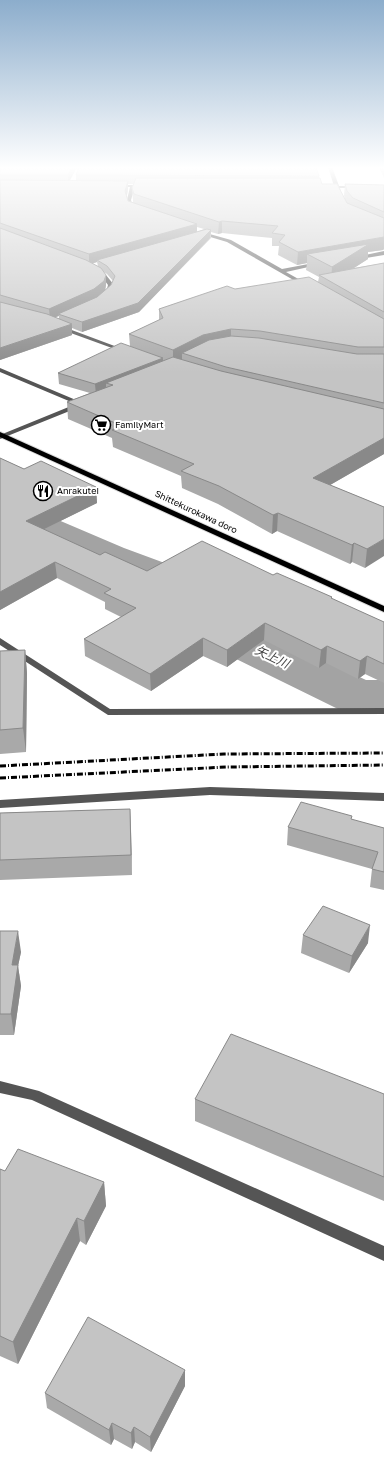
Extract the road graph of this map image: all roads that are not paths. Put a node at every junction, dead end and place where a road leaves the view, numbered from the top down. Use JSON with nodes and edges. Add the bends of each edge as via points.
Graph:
{"nodes":[{"id":1,"x":211,"y":235,"type":"edge"},
{"id":2,"x":384,"y":254,"type":"edge"},
{"id":3,"x":347,"y":260,"type":"edge"},
{"id":4,"x":325,"y":263,"type":"edge"},
{"id":5,"x":96,"y":266,"type":"edge"},
{"id":6,"x":281,"y":271,"type":"junction"},
{"id":7,"x":312,"y":289,"type":"edge"},
{"id":8,"x":103,"y":297,"type":"edge"},
{"id":9,"x":50,"y":323,"type":"edge"},
{"id":10,"x":129,"y":352,"type":"edge"},
{"id":11,"x":0,"y":370,"type":"edge"},
{"id":12,"x":88,"y":402,"type":"edge"},
{"id":13,"x":81,"y":404,"type":"junction"},
{"id":14,"x":2,"y":436,"type":"edge"},
{"id":15,"x":384,"y":609,"type":"edge"},
{"id":16,"x":0,"y":640,"type":"edge"},
{"id":17,"x":384,"y":711,"type":"edge"},
{"id":18,"x":384,"y":797,"type":"edge"},
{"id":19,"x":0,"y":804,"type":"edge"},
{"id":20,"x":0,"y":1087,"type":"edge"},
{"id":21,"x":384,"y":1254,"type":"edge"}],
"edges":[{"from":1,"to":6,"type":"street","via":[[228,241]]},
{"from":2,"to":3,"type":"street"},
{"from":4,"to":6,"type":"street"},
{"from":5,"to":8,"type":"street","via":[[89,268],[104,276],[111,284],[108,293]]},
{"from":6,"to":7,"type":"street"},
{"from":9,"to":10,"type":"street"},
{"from":11,"to":13,"type":"street"},
{"from":12,"to":13,"type":"street"},
{"from":13,"to":14,"type":"street"},
{"from":14,"to":15,"type":"main road","name":"Shittekurokawa doro"},
{"from":16,"to":17,"type":"street","via":[[108,712]]},
{"from":18,"to":19,"type":"street","via":[[210,791]]},
{"from":20,"to":21,"type":"street","via":[[34,1095]]}]}
